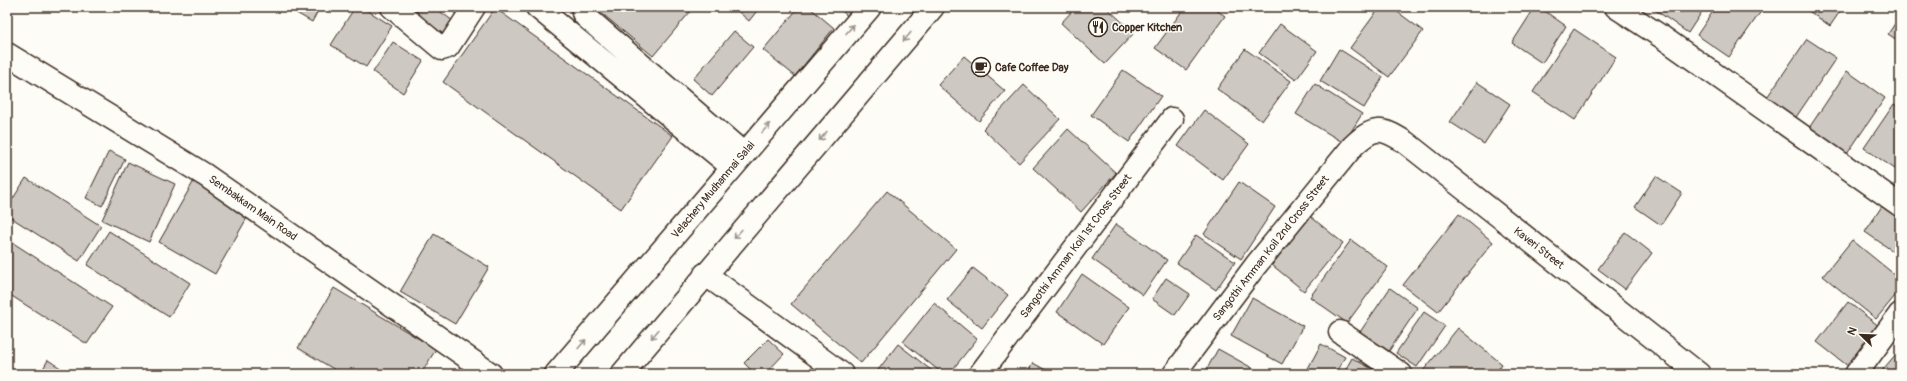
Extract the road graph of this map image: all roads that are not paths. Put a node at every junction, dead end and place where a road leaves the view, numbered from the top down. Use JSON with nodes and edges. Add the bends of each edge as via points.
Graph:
{"nodes":[{"id":1,"x":392,"y":7,"type":"edge"},
{"id":2,"x":474,"y":7,"type":"edge"},
{"id":3,"x":488,"y":7,"type":"edge"},
{"id":4,"x":537,"y":7,"type":"edge"},
{"id":5,"x":583,"y":7,"type":"edge"},
{"id":6,"x":870,"y":7,"type":"edge"},
{"id":7,"x":932,"y":7,"type":"edge"},
{"id":8,"x":1616,"y":7,"type":"edge"},
{"id":9,"x":461,"y":44,"type":"dead end"},
{"id":10,"x":7,"y":54,"type":"edge"},
{"id":11,"x":1172,"y":119,"type":"dead end"},
{"id":12,"x":1375,"y":131,"type":"joint"},
{"id":13,"x":738,"y":160,"type":"junction"},
{"id":14,"x":1898,"y":199,"type":"edge"},
{"id":15,"x":705,"y":274,"type":"junction"},
{"id":16,"x":1900,"y":314,"type":"edge"},
{"id":17,"x":1340,"y":332,"type":"dead end"},
{"id":18,"x":491,"y":374,"type":"edge"},
{"id":19,"x":556,"y":374,"type":"edge"},
{"id":20,"x":622,"y":374,"type":"edge"},
{"id":21,"x":842,"y":374,"type":"edge"},
{"id":22,"x":980,"y":374,"type":"edge"},
{"id":23,"x":1174,"y":374,"type":"edge"},
{"id":24,"x":1402,"y":374,"type":"edge"},
{"id":25,"x":1699,"y":374,"type":"edge"},
{"id":26,"x":1856,"y":374,"type":"edge"}],
"edges":[{"from":1,"to":2,"type":"street","via":[[442,49],[448,47]]},
{"from":3,"to":9,"type":"street"},
{"from":4,"to":13,"type":"street"},
{"from":5,"to":13,"type":"street","via":[[586,17]]},
{"from":13,"to":6,"type":"street","name":"Velachery Mudhanmai Salai","one_way":true},
{"from":7,"to":15,"type":"street","one_way":true},
{"from":8,"to":14,"type":"street"},
{"from":10,"to":18,"type":"street","name":"Sembakkam Main Road","via":[[205,174]]},
{"from":11,"to":22,"type":"street","name":"Sangothi Amman Koil 1st Cross Street"},
{"from":12,"to":23,"type":"street","name":"Sangothi Amman Koil 2nd Cross Street","via":[[1364,136],[1353,146],[1256,265]]},
{"from":12,"to":25,"type":"street","name":"Kaveri Street","via":[[1388,131],[1405,142]]},
{"from":19,"to":13,"type":"street","name":"Velachery Mudhanmai Salai","one_way":true},
{"from":15,"to":20,"type":"street","one_way":true},
{"from":15,"to":21,"type":"street"},
{"from":16,"to":26,"type":"street"},
{"from":17,"to":24,"type":"street"}]}
